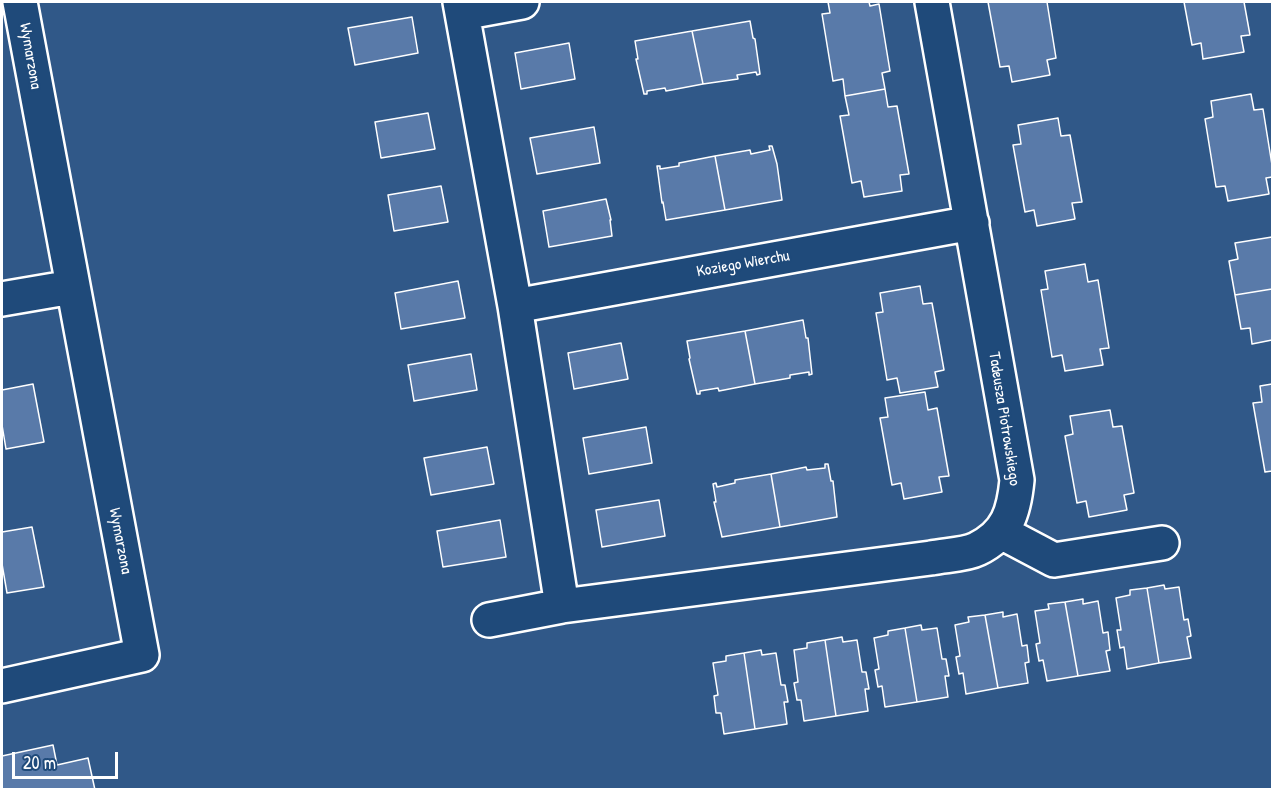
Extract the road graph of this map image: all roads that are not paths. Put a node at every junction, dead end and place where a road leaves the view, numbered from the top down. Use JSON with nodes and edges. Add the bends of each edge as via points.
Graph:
{"nodes":[{"id":1,"x":20,"y":2,"type":"edge"},
{"id":2,"x":522,"y":2,"type":"edge"},
{"id":3,"x":932,"y":2,"type":"edge"},
{"id":4,"x":461,"y":7,"type":"edge"},
{"id":5,"x":972,"y":223,"type":"junction"},
{"id":6,"x":72,"y":287,"type":"junction"},
{"id":7,"x":2,"y":299,"type":"edge"},
{"id":8,"x":515,"y":306,"type":"junction"},
{"id":9,"x":1002,"y":532,"type":"junction"},
{"id":10,"x":1162,"y":543,"type":"dead end"},
{"id":11,"x":562,"y":606,"type":"junction"},
{"id":12,"x":489,"y":620,"type":"dead end"},
{"id":13,"x":2,"y":686,"type":"edge"}],
"edges":[{"from":1,"to":6,"type":"street","name":"Wymarzona"},
{"from":2,"to":4,"type":"street"},
{"from":3,"to":5,"type":"street","name":"Tadeusza Piotrowskiego"},
{"from":4,"to":8,"type":"street"},
{"from":5,"to":8,"type":"street","name":"Koziego Wierchu"},
{"from":5,"to":9,"type":"street","name":"Tadeusza Piotrowskiego","via":[[1017,480],[1015,506]]},
{"from":6,"to":7,"type":"street"},
{"from":6,"to":13,"type":"street","name":"Wymarzona","via":[[142,655]]},
{"from":8,"to":11,"type":"street"},
{"from":9,"to":10,"type":"street","via":[[1054,560]]},
{"from":9,"to":11,"type":"street","name":"Tadeusza Piotrowskiego","via":[[976,550],[931,558]]},
{"from":11,"to":12,"type":"street","name":"Tadeusza Piotrowskiego"}]}
